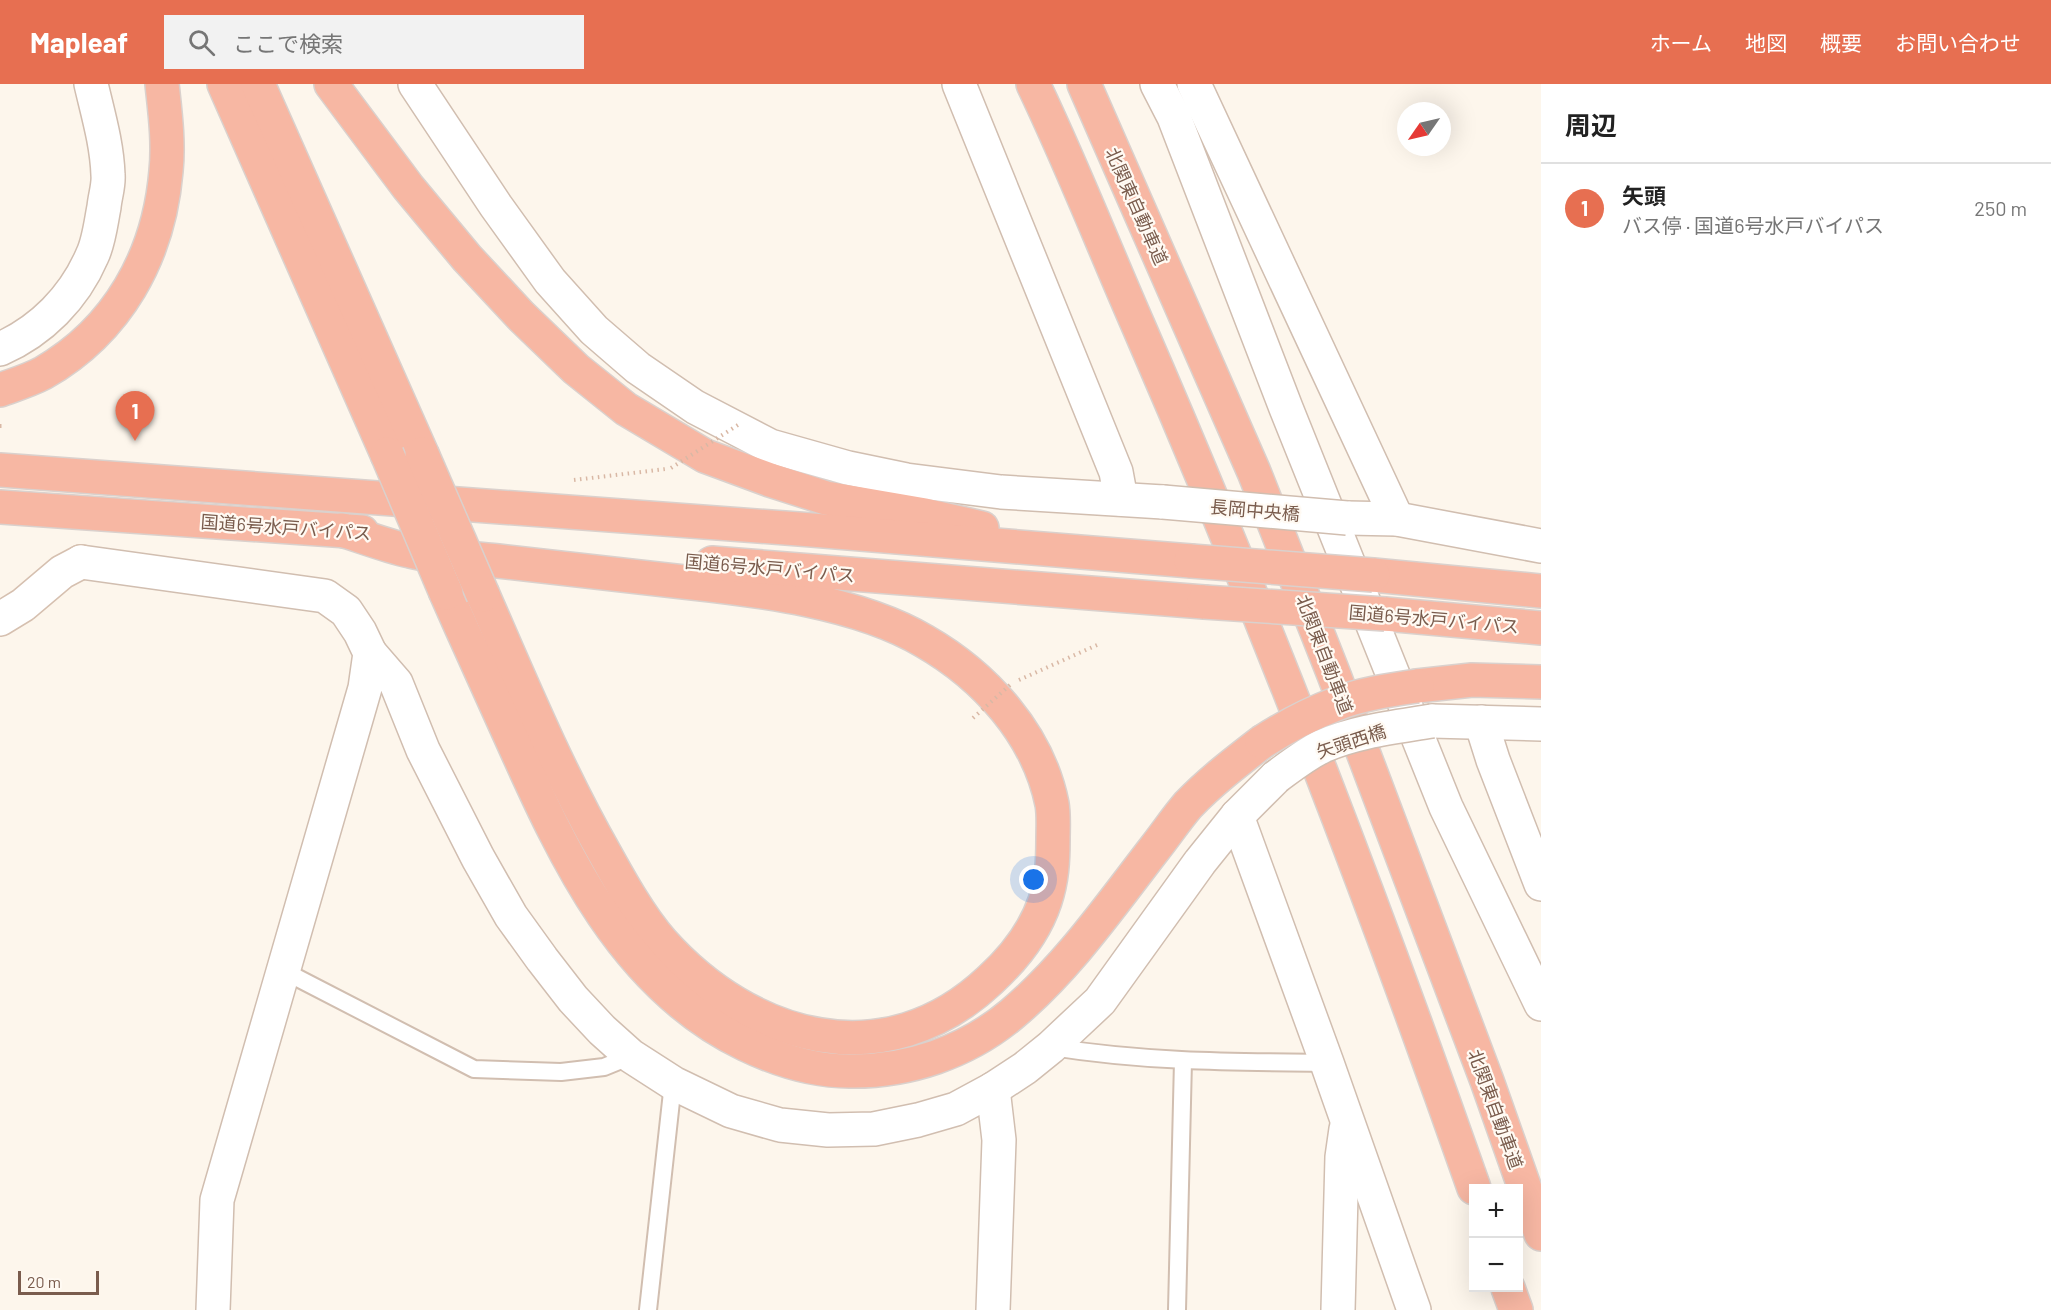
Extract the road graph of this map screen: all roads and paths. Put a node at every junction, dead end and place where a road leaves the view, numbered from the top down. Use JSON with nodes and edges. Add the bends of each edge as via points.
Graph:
{"nodes":[{"id":1,"x":91,"y":84,"type":"edge"},
{"id":2,"x":162,"y":84,"type":"edge"},
{"id":3,"x":224,"y":84,"type":"edge"},
{"id":4,"x":258,"y":84,"type":"edge"},
{"id":5,"x":331,"y":84,"type":"edge"},
{"id":6,"x":416,"y":84,"type":"edge"},
{"id":7,"x":959,"y":84,"type":"edge"},
{"id":8,"x":1033,"y":84,"type":"edge"},
{"id":9,"x":1084,"y":84,"type":"edge"},
{"id":10,"x":1157,"y":84,"type":"edge"},
{"id":11,"x":1194,"y":84,"type":"edge"},
{"id":12,"x":0,"y":349,"type":"edge"},
{"id":13,"x":0,"y":390,"type":"edge"},
{"id":14,"x":741,"y":423,"type":"dead end"},
{"id":15,"x":0,"y":470,"type":"edge"},
{"id":16,"x":574,"y":480,"type":"dead end"},
{"id":17,"x":1120,"y":499,"type":"junction"},
{"id":18,"x":0,"y":507,"type":"edge"},
{"id":19,"x":1397,"y":519,"type":"junction"},
{"id":20,"x":342,"y":530,"type":"junction"},
{"id":21,"x":1541,"y":546,"type":"edge"},
{"id":22,"x":1104,"y":555,"type":"junction"},
{"id":23,"x":1541,"y":591,"type":"edge"},
{"id":24,"x":0,"y":619,"type":"edge"},
{"id":25,"x":1541,"y":628,"type":"edge"},
{"id":26,"x":1097,"y":645,"type":"dead end"},
{"id":27,"x":370,"y":653,"type":"junction"},
{"id":28,"x":1541,"y":682,"type":"edge"},
{"id":29,"x":973,"y":718,"type":"dead end"},
{"id":30,"x":1480,"y":722,"type":"junction"},
{"id":31,"x":1541,"y":724,"type":"edge"},
{"id":32,"x":1237,"y":816,"type":"junction"},
{"id":33,"x":1541,"y":884,"type":"edge"},
{"id":34,"x":282,"y":970,"type":"junction"},
{"id":35,"x":1541,"y":1004,"type":"edge"},
{"id":36,"x":1051,"y":1047,"type":"junction"},
{"id":37,"x":631,"y":1056,"type":"junction"},
{"id":38,"x":1183,"y":1062,"type":"junction"},
{"id":39,"x":1328,"y":1063,"type":"junction"},
{"id":40,"x":673,"y":1083,"type":"junction"},
{"id":41,"x":993,"y":1089,"type":"junction"},
{"id":42,"x":1348,"y":1121,"type":"junction"},
{"id":43,"x":1473,"y":1184,"type":"edge"},
{"id":44,"x":1541,"y":1234,"type":"edge"},
{"id":45,"x":1510,"y":1292,"type":"edge"},
{"id":46,"x":213,"y":1310,"type":"edge"},
{"id":47,"x":648,"y":1310,"type":"edge"},
{"id":48,"x":993,"y":1310,"type":"edge"},
{"id":49,"x":1177,"y":1310,"type":"edge"},
{"id":50,"x":1338,"y":1310,"type":"edge"},
{"id":51,"x":1414,"y":1310,"type":"edge"},
{"id":52,"x":1516,"y":1310,"type":"edge"}],
"edges":[{"from":1,"to":12,"type":"street","via":[[108,177],[93,255],[74,288],[50,317],[20,340]]},
{"from":2,"to":13,"type":"highway","via":[[167,169],[161,214],[132,287],[110,319],[80,346],[42,374]]},
{"from":3,"to":28,"type":"highway","bridge":true,"via":[[546,815],[597,908],[626,948],[687,1009],[722,1033],[759,1051],[831,1071],[871,1071],[946,1054],[1010,1016],[1038,991],[1067,960],[1188,806],[1262,742],[1337,703],[1378,692],[1472,680]]},
{"from":4,"to":20,"type":"highway","bridge":true,"via":[[422,454],[483,595],[539,726],[577,805],[620,881],[660,940],[702,980],[739,1006],[779,1026],[826,1036],[869,1038],[910,1030],[973,996],[1028,937],[1045,902],[1053,870],[1053,808],[1044,774],[1030,742],[980,681],[923,640],[889,624],[802,599],[741,588],[411,552]]},
{"from":5,"to":22,"type":"highway","via":[[467,258],[576,369],[626,410],[705,456],[825,498],[925,515]]},
{"from":6,"to":17,"type":"street","name":"長岡中央橋","via":[[550,281],[594,330],[638,368],[694,407],[770,446],[848,468],[1001,492]]},
{"from":7,"to":17,"type":"street","via":[[1116,472]]},
{"from":8,"to":43,"type":"highway","via":[[1202,472],[1290,688]]},
{"from":9,"to":44,"type":"highway","name":"北関東自動車道","via":[[1254,472],[1330,664]]},
{"from":10,"to":35,"type":"street","via":[[1174,117],[1446,807]]},
{"from":11,"to":19,"type":"street"},
{"from":14,"to":16,"type":"path","bridge":true,"via":[[671,468]]},
{"from":15,"to":22,"type":"highway","name":"国道6号水戸バイパス"},
{"from":17,"to":19,"type":"street","name":"長岡中央橋","bridge":true},
{"from":18,"to":20,"type":"highway","name":"国道6号水戸バイパス"},
{"from":19,"to":21,"type":"street","name":"長岡中央橋"},
{"from":20,"to":25,"type":"highway","name":"国道6号水戸バイパス","bridge":true,"via":[[858,576]]},
{"from":22,"to":23,"type":"highway","name":"国道6号水戸バイパス","bridge":true},
{"from":24,"to":27,"type":"street","name":"矢頭西橋","via":[[81,562],[325,596],[346,611]]},
{"from":26,"to":29,"type":"path","bridge":true,"via":[[1010,685]]},
{"from":27,"to":34,"type":"street","via":[[365,688]]},
{"from":27,"to":37,"type":"street","name":"矢頭西橋","via":[[396,683],[423,750],[511,916],[573,999]]},
{"from":30,"to":31,"type":"street","name":"矢頭西橋"},
{"from":30,"to":32,"type":"street","name":"矢頭西橋","bridge":true,"via":[[1432,721],[1382,729],[1323,746],[1276,777]]},
{"from":30,"to":33,"type":"street"},
{"from":32,"to":36,"type":"street","name":"矢頭西橋","via":[[1100,1001]]},
{"from":32,"to":39,"type":"street"},
{"from":34,"to":37,"type":"lane","via":[[474,1069],[561,1072],[604,1067]]},
{"from":34,"to":46,"type":"street","via":[[217,1200]]},
{"from":36,"to":38,"type":"lane"},
{"from":36,"to":41,"type":"street","name":"矢頭西橋"},
{"from":37,"to":40,"type":"street","name":"矢頭西橋"},
{"from":38,"to":39,"type":"lane"},
{"from":38,"to":49,"type":"lane"},
{"from":39,"to":42,"type":"street"},
{"from":40,"to":41,"type":"street","name":"矢頭西橋","via":[[731,1111],[780,1125],[828,1130],[874,1129],[918,1119],[956,1109]]},
{"from":40,"to":47,"type":"lane"},
{"from":41,"to":48,"type":"street","via":[[999,1140]]},
{"from":42,"to":50,"type":"street","via":[[1342,1157]]},
{"from":42,"to":51,"type":"street"},
{"from":45,"to":52,"type":"highway"}]}
